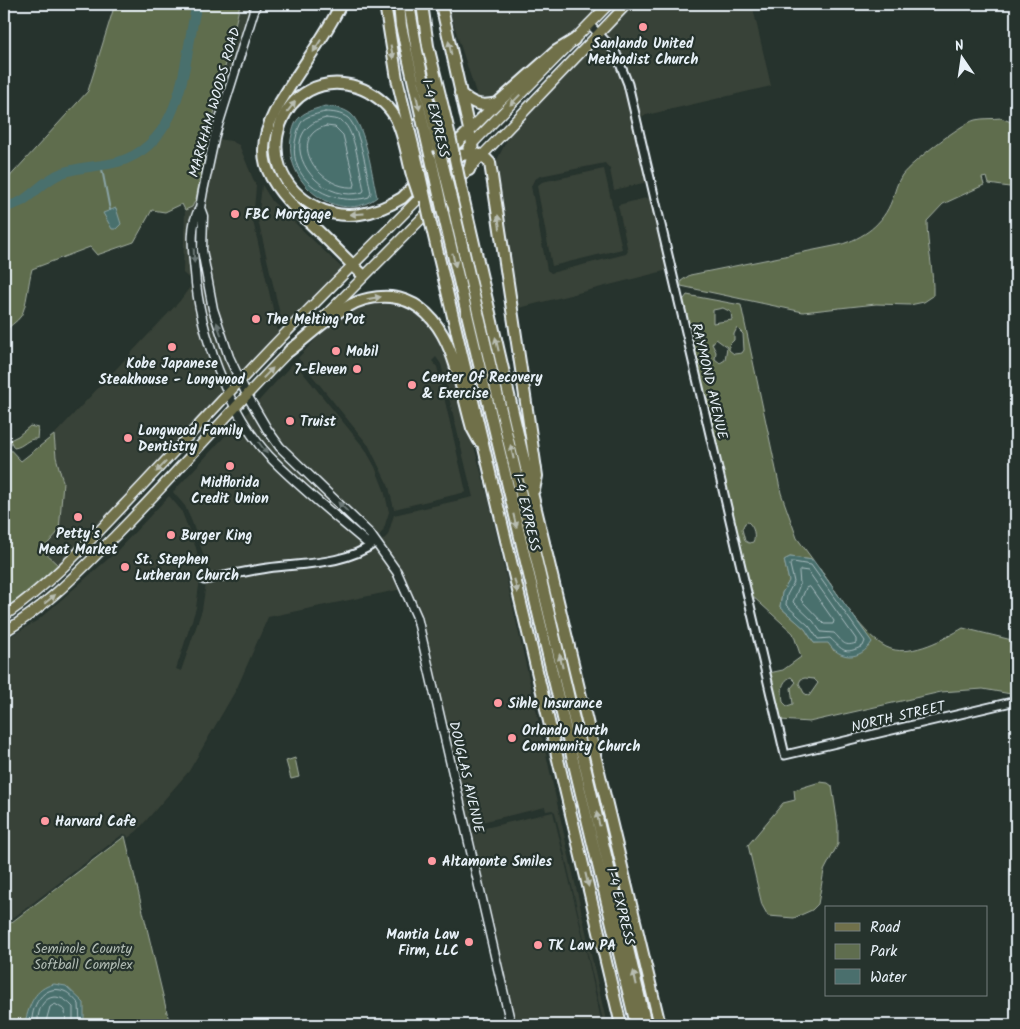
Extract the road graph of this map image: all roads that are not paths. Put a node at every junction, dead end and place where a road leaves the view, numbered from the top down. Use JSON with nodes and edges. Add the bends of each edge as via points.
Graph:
{"nodes":[{"id":1,"x":256,"y":4,"type":"edge"},
{"id":2,"x":341,"y":4,"type":"edge"},
{"id":3,"x":385,"y":4,"type":"edge"},
{"id":4,"x":399,"y":4,"type":"edge"},
{"id":5,"x":409,"y":4,"type":"edge"},
{"id":6,"x":422,"y":4,"type":"edge"},
{"id":7,"x":441,"y":4,"type":"edge"},
{"id":8,"x":609,"y":4,"type":"edge"},
{"id":9,"x":627,"y":4,"type":"edge"},
{"id":10,"x":590,"y":24,"type":"junction"},
{"id":11,"x":599,"y":32,"type":"junction"},
{"id":12,"x":574,"y":40,"type":"junction"},
{"id":13,"x":460,"y":93,"type":"junction"},
{"id":14,"x":498,"y":102,"type":"junction"},
{"id":15,"x":468,"y":129,"type":"junction"},
{"id":16,"x":476,"y":151,"type":"junction"},
{"id":17,"x":461,"y":155,"type":"joint"},
{"id":18,"x":469,"y":170,"type":"joint"},
{"id":19,"x":416,"y":172,"type":"junction"},
{"id":20,"x":200,"y":208,"type":"junction"},
{"id":21,"x":353,"y":266,"type":"junction"},
{"id":22,"x":363,"y":275,"type":"junction"},
{"id":23,"x":289,"y":351,"type":"junction"},
{"id":24,"x":240,"y":380,"type":"junction"},
{"id":25,"x":230,"y":393,"type":"junction"},
{"id":26,"x":247,"y":396,"type":"junction"},
{"id":27,"x":236,"y":408,"type":"junction"},
{"id":28,"x":486,"y":453,"type":"junction"},
{"id":29,"x":534,"y":493,"type":"junction"},
{"id":30,"x":375,"y":543,"type":"junction"},
{"id":31,"x":204,"y":580,"type":"dead end"},
{"id":32,"x":4,"y":616,"type":"edge"},
{"id":33,"x":4,"y":632,"type":"edge"},
{"id":34,"x":1016,"y":701,"type":"edge"},
{"id":35,"x":785,"y":755,"type":"joint"},
{"id":36,"x":511,"y":1025,"type":"edge"},
{"id":37,"x":621,"y":1025,"type":"edge"},
{"id":38,"x":636,"y":1025,"type":"edge"},
{"id":39,"x":646,"y":1025,"type":"edge"},
{"id":40,"x":660,"y":1025,"type":"edge"}],
"edges":[{"from":1,"to":20,"type":"main road","name":"MARKHAM WOODS ROAD","via":[[215,136]]},
{"from":2,"to":21,"type":"highway","one_way":true,"via":[[272,116],[264,158],[273,184],[286,201]]},
{"from":3,"to":19,"type":"highway","one_way":true},
{"from":4,"to":38,"type":"highway","name":"I-4 EXPRESS","one_way":true,"bridge":true,"via":[[401,26],[443,213]]},
{"from":39,"to":5,"type":"highway","name":"I-4 EXPRESS","one_way":true,"bridge":true,"via":[[439,149]]},
{"from":29,"to":6,"type":"highway","one_way":true,"bridge":true,"via":[[428,46]]},
{"from":13,"to":7,"type":"highway","one_way":true},
{"from":8,"to":10,"type":"main road"},
{"from":9,"to":11,"type":"main road"},
{"from":10,"to":11,"type":"street","name":"RAYMOND AVENUE"},
{"from":10,"to":12,"type":"main road"},
{"from":11,"to":16,"type":"main road","via":[[556,78]]},
{"from":11,"to":35,"type":"street","name":"RAYMOND AVENUE","via":[[615,51],[628,84]]},
{"from":12,"to":14,"type":"highway","via":[[556,51]]},
{"from":12,"to":16,"type":"main road","one_way":true},
{"from":13,"to":14,"type":"highway","via":[[480,106]]},
{"from":13,"to":15,"type":"highway"},
{"from":14,"to":15,"type":"highway"},
{"from":15,"to":16,"type":"highway"},
{"from":15,"to":19,"type":"highway","one_way":true,"via":[[402,198],[367,214],[343,215],[323,211],[293,191],[276,159],[279,126],[297,99],[314,89],[339,84],[365,90],[377,97],[396,118]]},
{"from":16,"to":17,"type":"highway"},
{"from":16,"to":18,"type":"highway"},
{"from":29,"to":16,"type":"highway","one_way":true,"via":[[537,476],[490,163]]},
{"from":17,"to":21,"type":"main road"},
{"from":18,"to":22,"type":"main road"},
{"from":19,"to":28,"type":"highway","bridge":true},
{"from":24,"to":20,"type":"main road","name":"MARKHAM WOODS ROAD","one_way":true,"via":[[213,309],[202,250],[203,216]]},
{"from":20,"to":25,"type":"main road","name":"MARKHAM WOODS ROAD","one_way":true,"via":[[196,215],[194,247],[197,294],[215,361]]},
{"from":21,"to":22,"type":"highway"},
{"from":21,"to":24,"type":"main road"},
{"from":22,"to":23,"type":"main road"},
{"from":26,"to":23,"type":"main road","one_way":true},
{"from":23,"to":28,"type":"highway","one_way":true,"via":[[353,304],[386,297],[404,299],[417,305],[435,320],[443,332],[472,428]]},
{"from":24,"to":25,"type":"main road"},
{"from":24,"to":26,"type":"main road","name":"MARKHAM WOODS ROAD"},
{"from":25,"to":27,"type":"main road","name":"MARKHAM WOODS ROAD"},
{"from":25,"to":32,"type":"main road","one_way":true,"via":[[71,561],[38,592]]},
{"from":26,"to":27,"type":"main road"},
{"from":30,"to":26,"type":"main road","name":"MARKHAM WOODS ROAD","one_way":true,"via":[[363,527],[280,447]]},
{"from":27,"to":30,"type":"main road","name":"MARKHAM WOODS ROAD","one_way":true,"via":[[270,457],[366,542]]},
{"from":33,"to":27,"type":"main road","one_way":true,"via":[[32,614],[73,578]]},
{"from":28,"to":37,"type":"highway","one_way":true},
{"from":29,"to":40,"type":"highway"},
{"from":30,"to":31,"type":"street","via":[[361,553],[342,559],[266,568]]},
{"from":30,"to":36,"type":"main road","name":"DOUGLAS AVENUE","via":[[397,572],[417,617]]},
{"from":34,"to":35,"type":"street","name":"NORTH STREET"}]}
